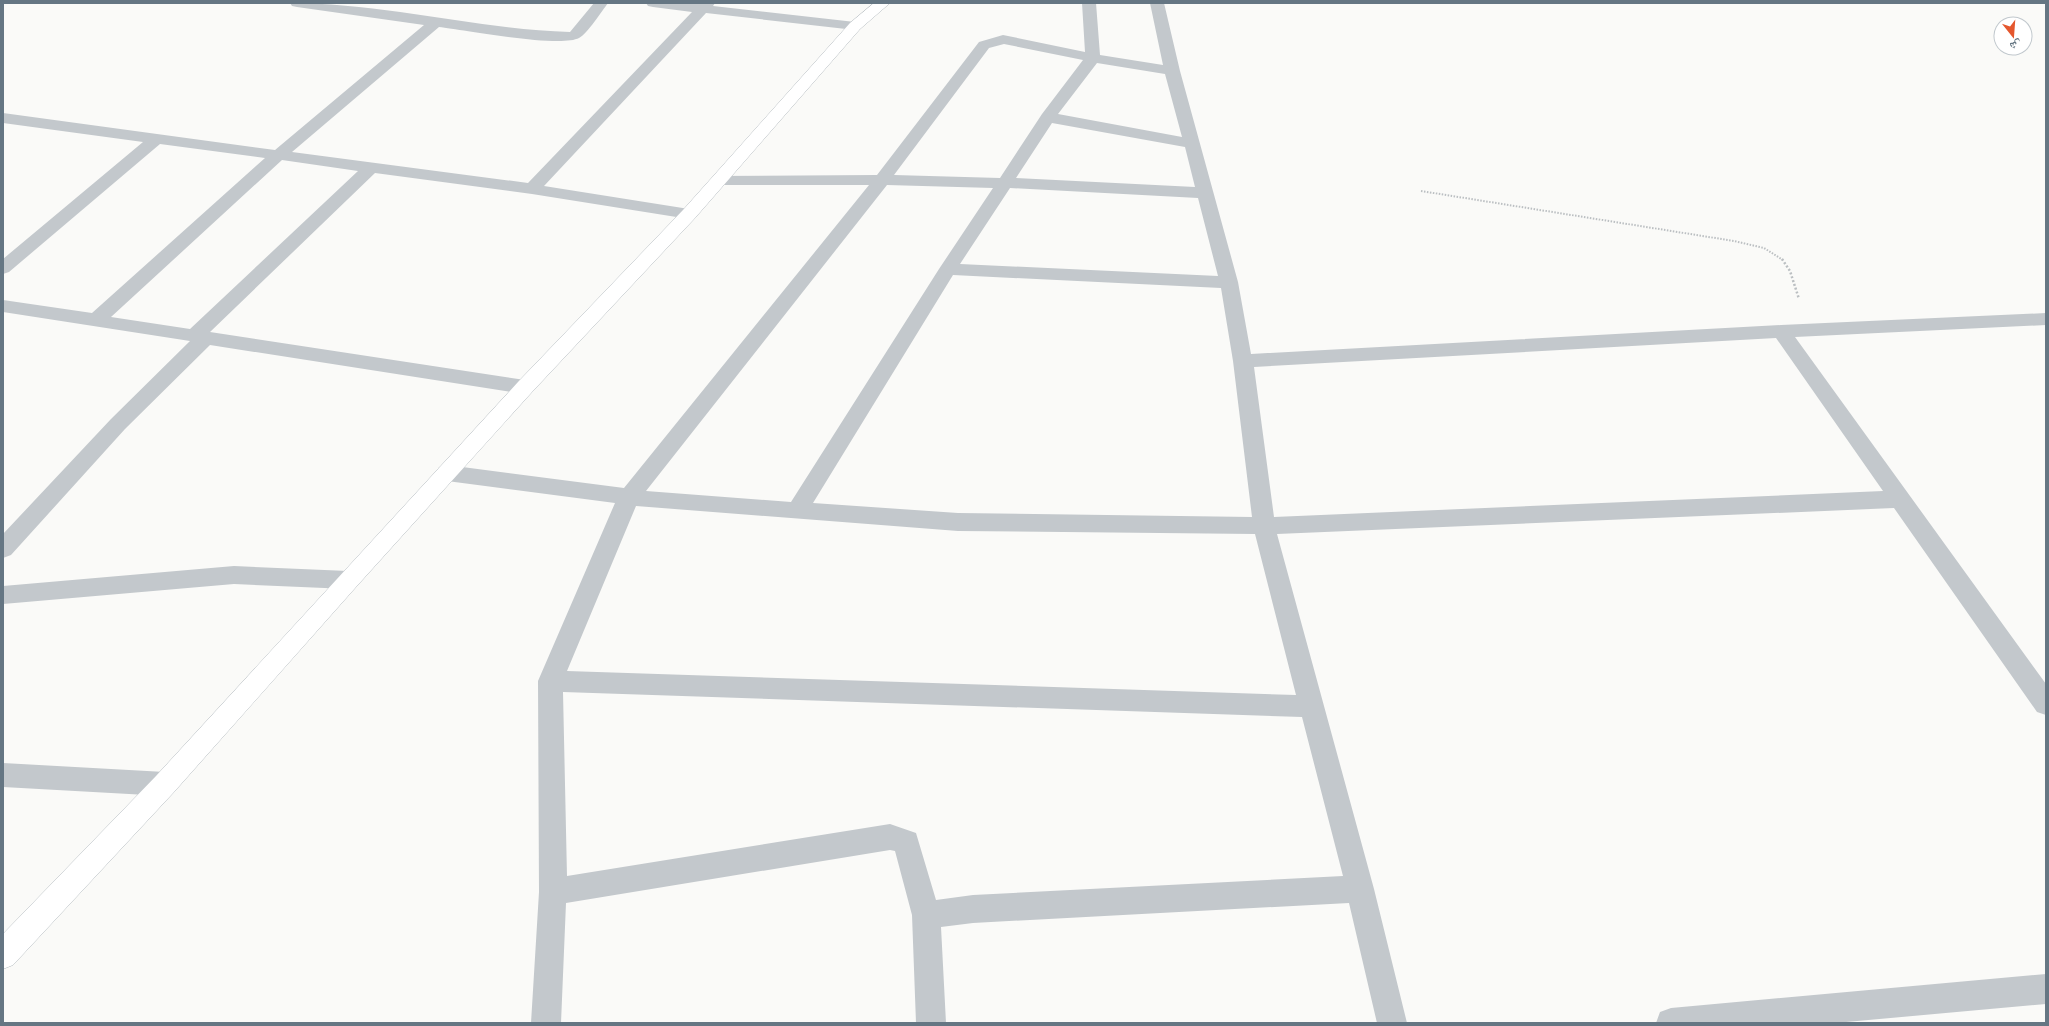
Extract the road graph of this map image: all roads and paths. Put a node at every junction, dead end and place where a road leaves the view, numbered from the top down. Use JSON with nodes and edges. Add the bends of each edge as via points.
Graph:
{"nodes":[{"id":1,"x":297,"y":3,"type":"edge"},
{"id":2,"x":601,"y":3,"type":"edge"},
{"id":3,"x":653,"y":3,"type":"edge"},
{"id":4,"x":883,"y":3,"type":"edge"},
{"id":5,"x":1089,"y":3,"type":"edge"},
{"id":6,"x":1157,"y":3,"type":"edge"},
{"id":7,"x":706,"y":6,"type":"edge"},
{"id":8,"x":436,"y":22,"type":"junction"},
{"id":9,"x":855,"y":26,"type":"junction"},
{"id":10,"x":1093,"y":58,"type":"junction"},
{"id":11,"x":1172,"y":71,"type":"junction"},
{"id":12,"x":1048,"y":117,"type":"junction"},
{"id":13,"x":3,"y":118,"type":"edge"},
{"id":14,"x":156,"y":139,"type":"junction"},
{"id":15,"x":1192,"y":144,"type":"junction"},
{"id":16,"x":278,"y":155,"type":"junction"},
{"id":17,"x":370,"y":168,"type":"junction"},
{"id":18,"x":720,"y":180,"type":"junction"},
{"id":19,"x":882,"y":180,"type":"junction"},
{"id":20,"x":1005,"y":183,"type":"junction"},
{"id":21,"x":532,"y":190,"type":"junction"},
{"id":22,"x":1421,"y":191,"type":"dead end"},
{"id":23,"x":1205,"y":193,"type":"junction"},
{"id":24,"x":689,"y":214,"type":"junction"},
{"id":25,"x":3,"y":268,"type":"edge"},
{"id":26,"x":948,"y":269,"type":"junction"},
{"id":27,"x":1229,"y":282,"type":"junction"},
{"id":28,"x":3,"y":306,"type":"edge"},
{"id":29,"x":2046,"y":319,"type":"edge"},
{"id":30,"x":95,"y":321,"type":"junction"},
{"id":31,"x":1810,"y":330,"type":"junction"},
{"id":32,"x":1781,"y":331,"type":"junction"},
{"id":33,"x":199,"y":337,"type":"junction"},
{"id":34,"x":1243,"y":362,"type":"junction"},
{"id":35,"x":525,"y":387,"type":"junction"},
{"id":36,"x":447,"y":473,"type":"junction"},
{"id":37,"x":629,"y":497,"type":"junction"},
{"id":38,"x":1901,"y":500,"type":"junction"},
{"id":39,"x":797,"y":510,"type":"junction"},
{"id":40,"x":1264,"y":526,"type":"junction"},
{"id":41,"x":3,"y":549,"type":"edge"},
{"id":42,"x":348,"y":580,"type":"junction"},
{"id":43,"x":3,"y":595,"type":"edge"},
{"id":44,"x":550,"y":681,"type":"junction"},
{"id":45,"x":2046,"y":704,"type":"edge"},
{"id":46,"x":1312,"y":706,"type":"junction"},
{"id":47,"x":3,"y":775,"type":"edge"},
{"id":48,"x":165,"y":784,"type":"junction"},
{"id":49,"x":1360,"y":889,"type":"junction"},
{"id":50,"x":553,"y":892,"type":"junction"},
{"id":51,"x":926,"y":915,"type":"junction"},
{"id":52,"x":3,"y":955,"type":"edge"},
{"id":53,"x":2046,"y":990,"type":"edge"},
{"id":54,"x":546,"y":1023,"type":"edge"},
{"id":55,"x":931,"y":1023,"type":"edge"},
{"id":56,"x":1392,"y":1023,"type":"edge"},
{"id":57,"x":1671,"y":1023,"type":"edge"}],
"edges":[{"from":1,"to":8,"type":"street"},
{"from":2,"to":8,"type":"street","via":[[576,34],[565,37],[530,35]]},
{"from":3,"to":7,"type":"street"},
{"from":4,"to":9,"type":"main road"},
{"from":5,"to":10,"type":"street"},
{"from":6,"to":11,"type":"street"},
{"from":7,"to":9,"type":"street"},
{"from":7,"to":21,"type":"street"},
{"from":8,"to":16,"type":"street"},
{"from":9,"to":18,"type":"main road"},
{"from":10,"to":11,"type":"street"},
{"from":10,"to":12,"type":"street"},
{"from":10,"to":19,"type":"street","via":[[1003,39],[984,45]]},
{"from":11,"to":15,"type":"street"},
{"from":12,"to":15,"type":"street"},
{"from":12,"to":20,"type":"street"},
{"from":13,"to":14,"type":"street"},
{"from":14,"to":16,"type":"street"},
{"from":14,"to":25,"type":"street"},
{"from":15,"to":23,"type":"street"},
{"from":16,"to":17,"type":"street"},
{"from":16,"to":30,"type":"street"},
{"from":17,"to":21,"type":"street"},
{"from":17,"to":33,"type":"street"},
{"from":18,"to":19,"type":"street"},
{"from":18,"to":24,"type":"main road"},
{"from":19,"to":20,"type":"street"},
{"from":19,"to":37,"type":"street"},
{"from":20,"to":23,"type":"street"},
{"from":20,"to":26,"type":"street"},
{"from":21,"to":24,"type":"street"},
{"from":22,"to":31,"type":"path","via":[[1734,240],[1758,246],[1774,253],[1788,266]]},
{"from":23,"to":27,"type":"street"},
{"from":24,"to":35,"type":"main road"},
{"from":26,"to":27,"type":"street"},
{"from":26,"to":39,"type":"street"},
{"from":27,"to":34,"type":"street"},
{"from":28,"to":30,"type":"street"},
{"from":29,"to":31,"type":"street"},
{"from":30,"to":33,"type":"street"},
{"from":31,"to":32,"type":"street"},
{"from":32,"to":34,"type":"street"},
{"from":32,"to":38,"type":"street"},
{"from":33,"to":35,"type":"street"},
{"from":33,"to":41,"type":"street"},
{"from":34,"to":40,"type":"street"},
{"from":35,"to":36,"type":"main road"},
{"from":36,"to":37,"type":"street"},
{"from":36,"to":42,"type":"main road"},
{"from":37,"to":39,"type":"street"},
{"from":37,"to":44,"type":"street"},
{"from":38,"to":40,"type":"street"},
{"from":38,"to":45,"type":"street"},
{"from":39,"to":40,"type":"street","via":[[958,522]]},
{"from":40,"to":46,"type":"street"},
{"from":42,"to":43,"type":"street","via":[[234,575]]},
{"from":42,"to":48,"type":"main road"},
{"from":44,"to":46,"type":"street"},
{"from":44,"to":50,"type":"street"},
{"from":46,"to":49,"type":"street"},
{"from":47,"to":48,"type":"street"},
{"from":48,"to":52,"type":"main road"},
{"from":49,"to":51,"type":"street","via":[[973,909]]},
{"from":49,"to":56,"type":"street"},
{"from":50,"to":51,"type":"street","via":[[890,837],[906,842]]},
{"from":50,"to":54,"type":"street"},
{"from":51,"to":55,"type":"street"},
{"from":53,"to":57,"type":"street"}]}
